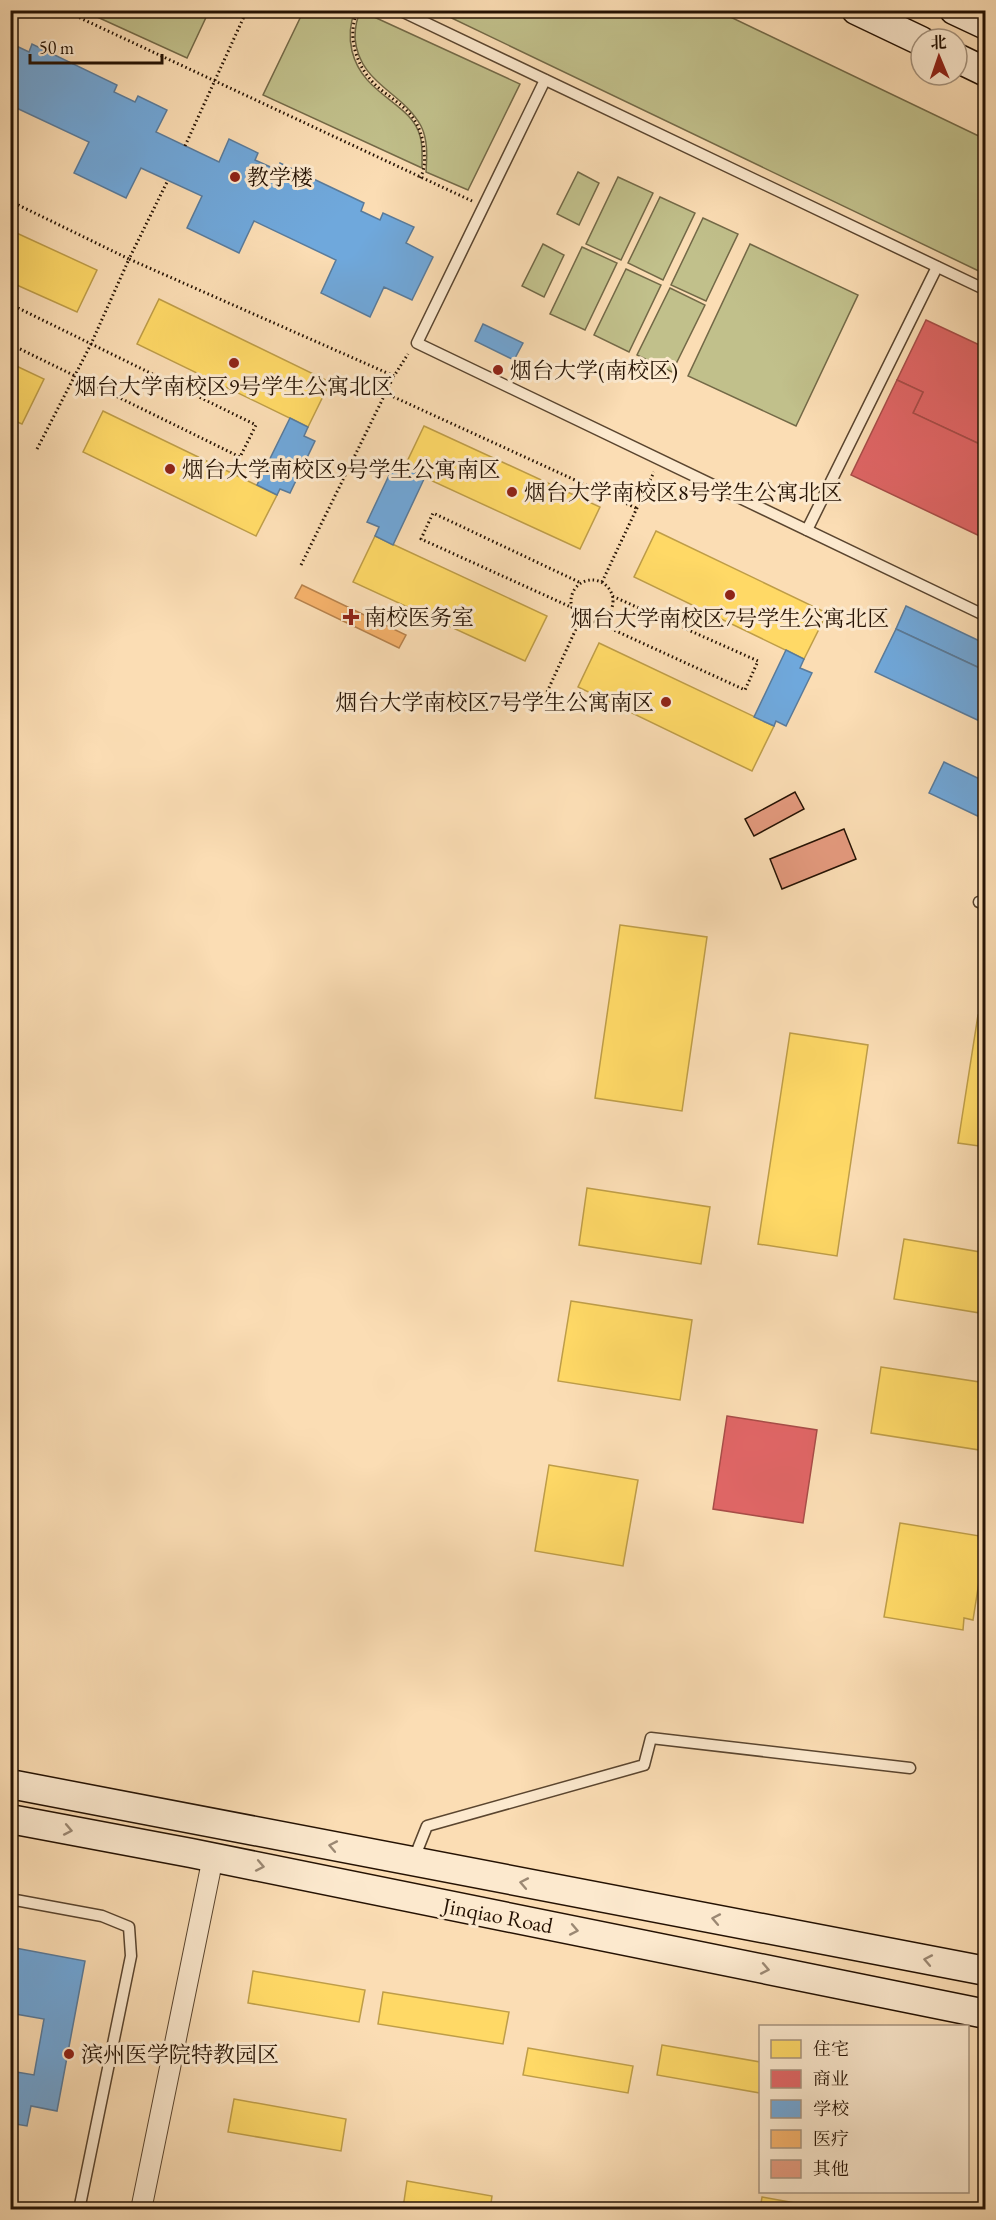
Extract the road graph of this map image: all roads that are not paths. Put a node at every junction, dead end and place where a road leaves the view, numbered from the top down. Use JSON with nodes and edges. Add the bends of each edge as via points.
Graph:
{"nodes":[{"id":1,"x":399,"y":10,"type":"edge"},
{"id":2,"x":856,"y":10,"type":"edge"},
{"id":3,"x":954,"y":10,"type":"edge"},
{"id":4,"x":986,"y":25,"type":"edge"},
{"id":5,"x":909,"y":35,"type":"edge"},
{"id":6,"x":969,"y":64,"type":"edge"},
{"id":7,"x":986,"y":72,"type":"edge"},
{"id":8,"x":545,"y":80,"type":"junction"},
{"id":9,"x":937,"y":267,"type":"junction"},
{"id":10,"x":986,"y":290,"type":"edge"},
{"id":11,"x":807,"y":530,"type":"junction"},
{"id":12,"x":986,"y":616,"type":"edge"},
{"id":13,"x":910,"y":1768,"type":"dead end"},
{"id":14,"x":10,"y":1784,"type":"edge"},
{"id":15,"x":10,"y":1819,"type":"edge"},
{"id":16,"x":213,"y":1857,"type":"junction"},
{"id":17,"x":413,"y":1862,"type":"junction"},
{"id":18,"x":10,"y":1899,"type":"edge"},
{"id":19,"x":986,"y":1971,"type":"edge"},
{"id":20,"x":986,"y":2014,"type":"edge"},
{"id":21,"x":79,"y":2210,"type":"edge"},
{"id":22,"x":141,"y":2210,"type":"edge"}],
"edges":[{"from":1,"to":8,"type":"lane"},
{"from":2,"to":5,"type":"street"},
{"from":3,"to":4,"type":"street"},
{"from":6,"to":7,"type":"street"},
{"from":8,"to":9,"type":"lane"},
{"from":8,"to":11,"type":"lane","via":[[417,342]]},
{"from":9,"to":10,"type":"lane"},
{"from":9,"to":11,"type":"lane"},
{"from":11,"to":12,"type":"lane"},
{"from":13,"to":17,"type":"lane","via":[[651,1738],[644,1765],[427,1826]]},
{"from":17,"to":14,"type":"street","name":"Jinqiao Road","one_way":true},
{"from":15,"to":16,"type":"street","name":"Jinqiao Road","one_way":true},
{"from":16,"to":20,"type":"street","name":"Jinqiao Road","one_way":true},
{"from":16,"to":22,"type":"street"},
{"from":19,"to":17,"type":"street","name":"Jinqiao Road","one_way":true},
{"from":18,"to":21,"type":"lane","via":[[102,1916],[129,1927],[131,1956]]}]}
